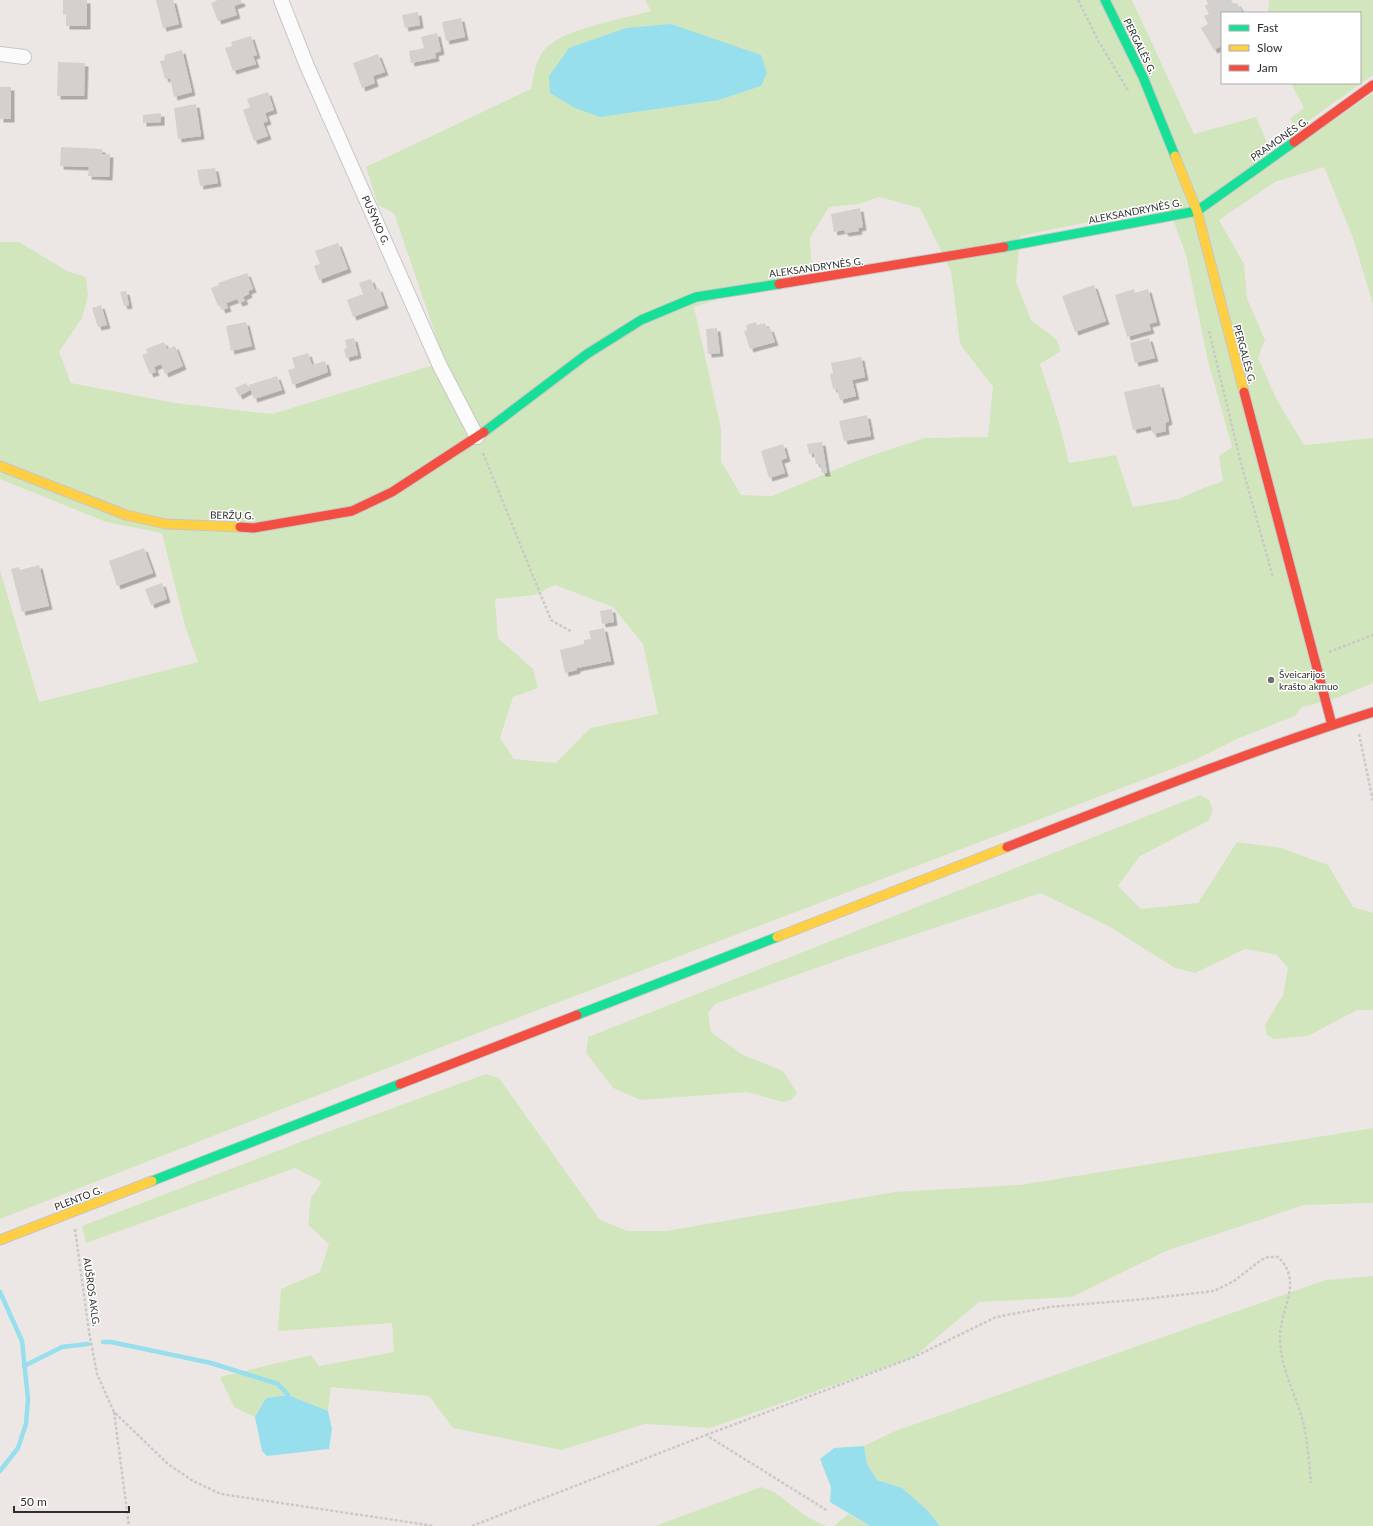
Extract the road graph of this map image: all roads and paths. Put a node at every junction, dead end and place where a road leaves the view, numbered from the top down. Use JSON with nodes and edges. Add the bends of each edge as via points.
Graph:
{"nodes":[{"id":1,"x":281,"y":0,"type":"edge"},
{"id":2,"x":1078,"y":0,"type":"edge"},
{"id":3,"x":1105,"y":0,"type":"edge"},
{"id":4,"x":0,"y":54,"type":"edge"},
{"id":5,"x":24,"y":57,"type":"dead end"},
{"id":6,"x":1373,"y":85,"type":"edge"},
{"id":7,"x":1130,"y":94,"type":"dead end"},
{"id":8,"x":1197,"y":210,"type":"junction"},
{"id":9,"x":1208,"y":330,"type":"dead end"},
{"id":10,"x":477,"y":437,"type":"junction"},
{"id":11,"x":0,"y":466,"type":"edge"},
{"id":12,"x":1275,"y":582,"type":"dead end"},
{"id":13,"x":572,"y":632,"type":"dead end"},
{"id":14,"x":1373,"y":635,"type":"edge"},
{"id":15,"x":1314,"y":658,"type":"junction"},
{"id":16,"x":1357,"y":708,"type":"dead end"},
{"id":17,"x":1373,"y":712,"type":"edge"},
{"id":18,"x":1356,"y":718,"type":"junction"},
{"id":19,"x":1332,"y":724,"type":"junction"},
{"id":20,"x":1373,"y":802,"type":"edge"},
{"id":21,"x":69,"y":1213,"type":"junction"},
{"id":22,"x":0,"y":1240,"type":"edge"},
{"id":23,"x":114,"y":1412,"type":"junction"},
{"id":24,"x":706,"y":1435,"type":"junction"},
{"id":25,"x":1311,"y":1483,"type":"dead end"},
{"id":26,"x":828,"y":1511,"type":"dead end"},
{"id":27,"x":129,"y":1526,"type":"edge"},
{"id":28,"x":434,"y":1526,"type":"edge"},
{"id":29,"x":472,"y":1526,"type":"edge"}],
"edges":[{"from":1,"to":10,"type":"street","name":"PUŠYNO G.","via":[[307,66],[440,366]]},
{"from":2,"to":7,"type":"path"},
{"from":3,"to":8,"type":"main road","name":"PERGALĖS G.","via":[[1143,77]]},
{"from":4,"to":5,"type":"street"},
{"from":6,"to":8,"type":"main road","name":"PRAMONĖS G."},
{"from":8,"to":10,"type":"main road","name":"ALEKSANDRYNĖS G.","via":[[949,257],[696,297],[635,323],[587,354]]},
{"from":8,"to":15,"type":"main road","name":"PERGALĖS G."},
{"from":9,"to":12,"type":"path","via":[[1241,463]]},
{"from":10,"to":11,"type":"main road","name":"BERŽŲ G.","via":[[392,492],[352,511],[253,528],[166,524],[126,515]]},
{"from":10,"to":13,"type":"path","via":[[551,620]]},
{"from":14,"to":15,"type":"path"},
{"from":15,"to":19,"type":"main road","name":"PERGALĖS G."},
{"from":16,"to":19,"type":"main road"},
{"from":17,"to":18,"type":"main road"},
{"from":18,"to":19,"type":"main road"},
{"from":18,"to":20,"type":"path"},
{"from":19,"to":21,"type":"main road","name":"PLENTO G.","via":[[1166,785]]},
{"from":21,"to":22,"type":"main road","name":"PLENTO G."},
{"from":21,"to":23,"type":"path","name":"AUŠROS AKLG.","via":[[75,1230],[97,1374]]},
{"from":23,"to":27,"type":"path"},
{"from":23,"to":28,"type":"path","via":[[168,1464],[193,1481],[221,1494]]},
{"from":24,"to":25,"type":"path","via":[[914,1357],[996,1317],[1050,1307],[1145,1300],[1214,1291],[1234,1281],[1261,1260],[1278,1257],[1291,1278],[1280,1338],[1285,1370],[1303,1422]]},
{"from":24,"to":26,"type":"path"},
{"from":24,"to":29,"type":"path"}]}
